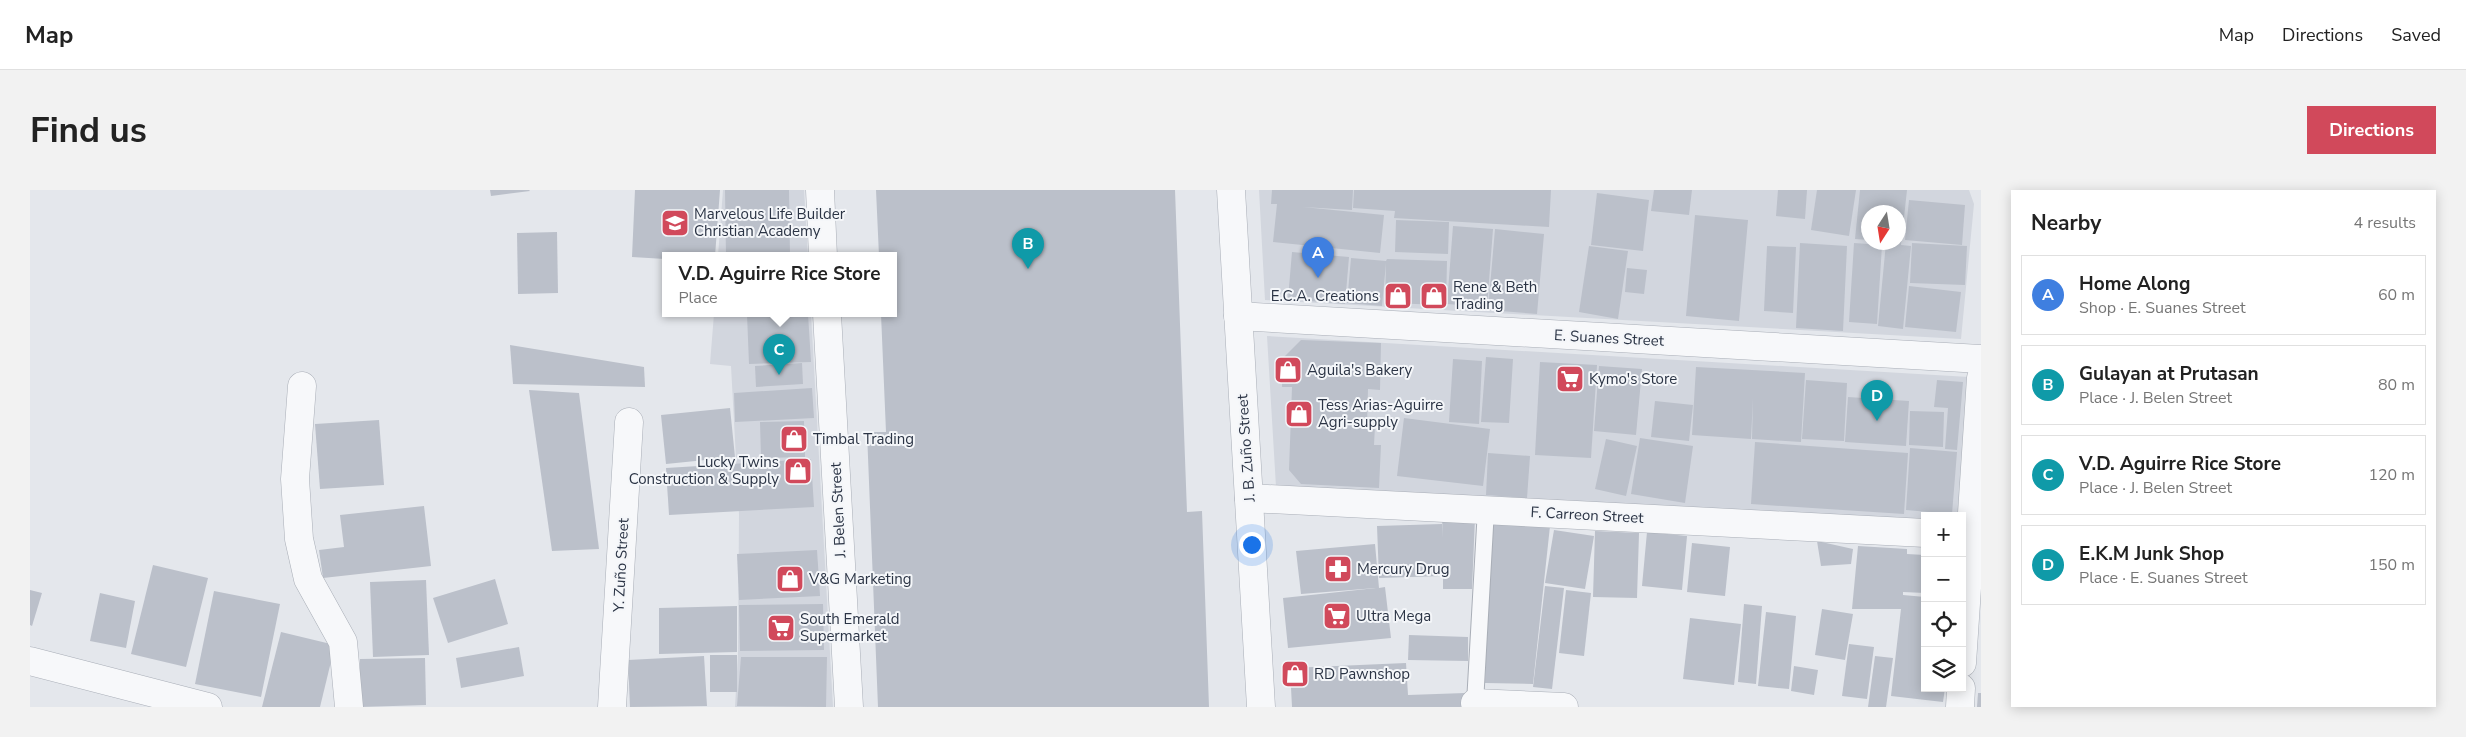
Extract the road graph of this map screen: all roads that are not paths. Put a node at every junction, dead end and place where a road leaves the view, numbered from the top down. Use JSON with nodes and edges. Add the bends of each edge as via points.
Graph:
{"nodes":[{"id":1,"x":820,"y":190,"type":"edge"},
{"id":2,"x":1231,"y":190,"type":"edge"},
{"id":3,"x":824,"y":252,"type":"edge"},
{"id":4,"x":1238,"y":316,"type":"junction"},
{"id":5,"x":827,"y":317,"type":"edge"},
{"id":6,"x":1981,"y":359,"type":"edge"},
{"id":7,"x":1981,"y":378,"type":"edge"},
{"id":8,"x":302,"y":386,"type":"dead end"},
{"id":9,"x":630,"y":422,"type":"dead end"},
{"id":10,"x":1249,"y":498,"type":"junction"},
{"id":11,"x":1486,"y":509,"type":"junction"},
{"id":12,"x":1921,"y":533,"type":"edge"},
{"id":13,"x":1966,"y":535,"type":"edge"},
{"id":14,"x":1965,"y":557,"type":"edge"},
{"id":15,"x":1962,"y":647,"type":"edge"},
{"id":16,"x":30,"y":661,"type":"edge"},
{"id":17,"x":1961,"y":692,"type":"edge"},
{"id":18,"x":1475,"y":703,"type":"joint"},
{"id":19,"x":208,"y":707,"type":"edge"},
{"id":20,"x":349,"y":707,"type":"edge"},
{"id":21,"x":612,"y":707,"type":"edge"},
{"id":22,"x":849,"y":707,"type":"edge"},
{"id":23,"x":1261,"y":707,"type":"edge"},
{"id":24,"x":1564,"y":707,"type":"edge"},
{"id":25,"x":1960,"y":707,"type":"edge"}],
"edges":[{"from":1,"to":3,"type":"street"},
{"from":2,"to":4,"type":"street","name":"J. B. Zuño Street"},
{"from":4,"to":6,"type":"street","name":"E. Suanes Street"},
{"from":4,"to":10,"type":"street","name":"J. B. Zuño Street"},
{"from":5,"to":22,"type":"street","name":"J. Belen Street"},
{"from":7,"to":13,"type":"street"},
{"from":8,"to":20,"type":"street","via":[[295,479],[298,539],[308,578],[343,642]]},
{"from":9,"to":21,"type":"street","name":"Y. Zuño Street"},
{"from":10,"to":11,"type":"street","name":"F. Carreon Street"},
{"from":10,"to":23,"type":"street","name":"J. B. Zuño Street"},
{"from":11,"to":12,"type":"street","name":"F. Carreon Street"},
{"from":11,"to":18,"type":"lane"},
{"from":14,"to":15,"type":"street"},
{"from":16,"to":19,"type":"street"},
{"from":17,"to":25,"type":"street"},
{"from":18,"to":24,"type":"street"}]}
